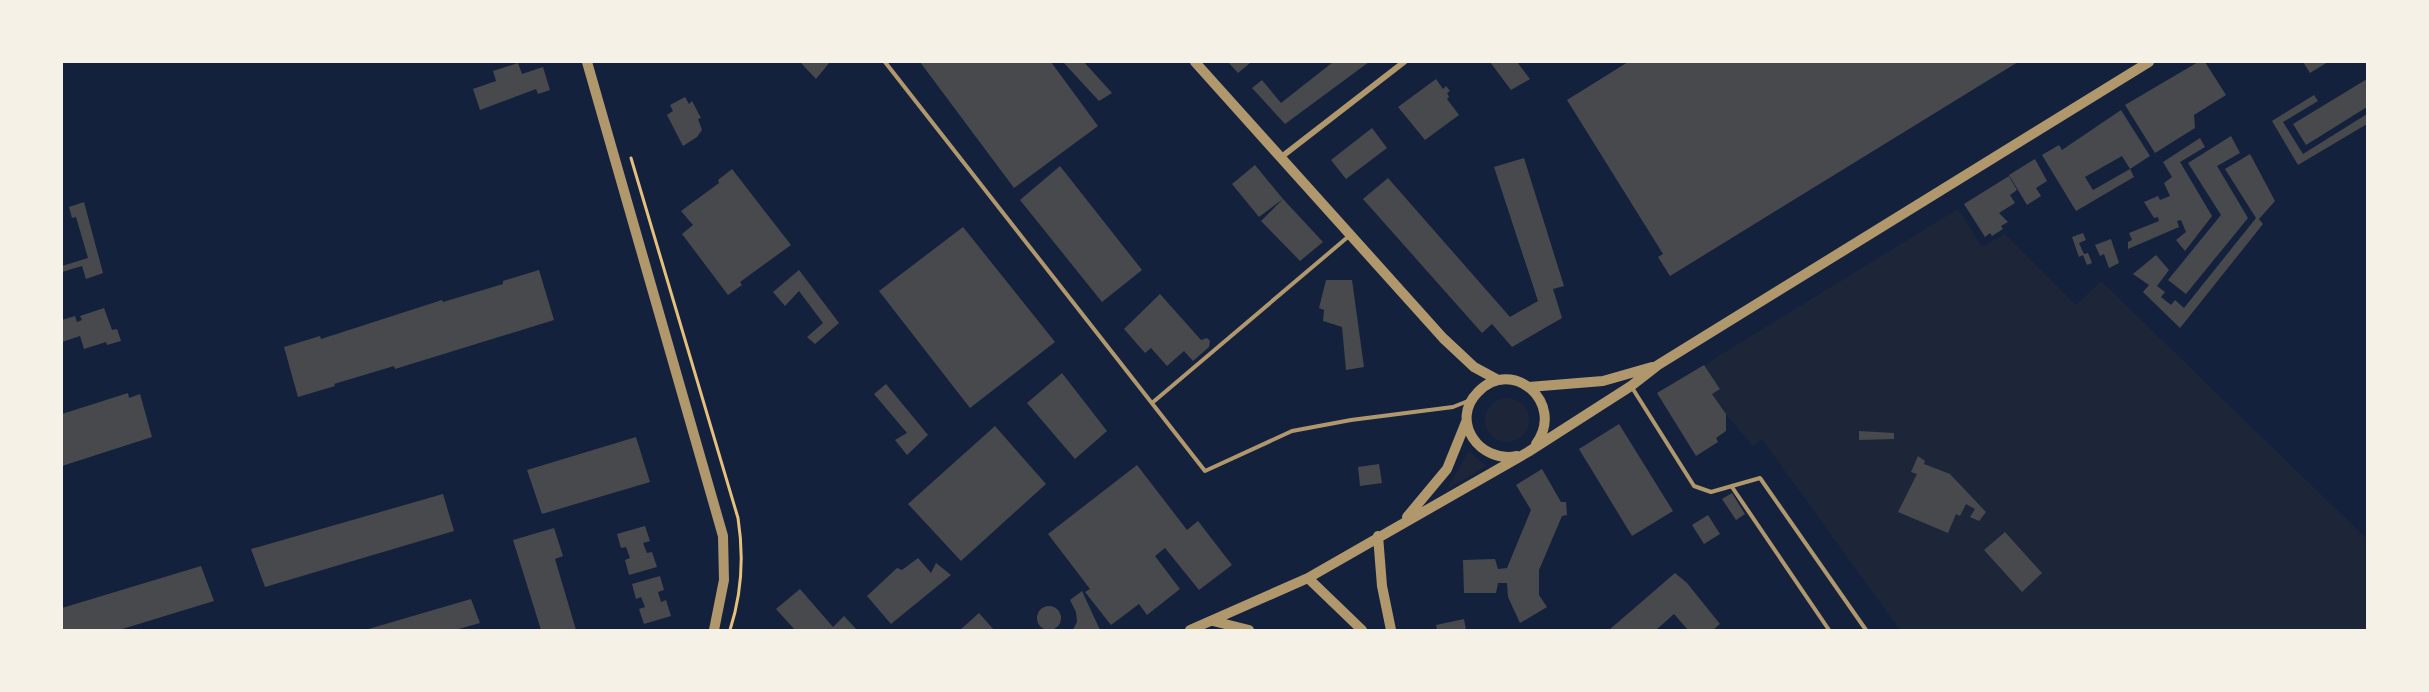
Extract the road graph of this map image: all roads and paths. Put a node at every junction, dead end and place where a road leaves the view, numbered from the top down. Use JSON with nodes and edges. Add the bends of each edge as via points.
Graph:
{"nodes":[{"id":1,"x":587,"y":62,"type":"edge"},
{"id":2,"x":885,"y":62,"type":"edge"},
{"id":3,"x":1195,"y":62,"type":"edge"},
{"id":4,"x":1404,"y":62,"type":"edge"},
{"id":5,"x":2149,"y":62,"type":"edge"},
{"id":6,"x":1280,"y":158,"type":"junction"},
{"id":7,"x":1349,"y":235,"type":"junction"},
{"id":8,"x":1658,"y":365,"type":"junction"},
{"id":9,"x":1498,"y":380,"type":"junction"},
{"id":10,"x":1631,"y":386,"type":"junction"},
{"id":11,"x":1529,"y":387,"type":"junction"},
{"id":12,"x":1472,"y":399,"type":"junction"},
{"id":13,"x":1152,"y":403,"type":"junction"},
{"id":14,"x":1466,"y":421,"type":"junction"},
{"id":15,"x":1535,"y":446,"type":"junction"},
{"id":16,"x":1520,"y":456,"type":"junction"},
{"id":17,"x":1732,"y":487,"type":"junction"},
{"id":18,"x":1402,"y":522,"type":"junction"},
{"id":19,"x":1378,"y":536,"type":"junction"},
{"id":20,"x":1308,"y":578,"type":"junction"},
{"id":21,"x":1213,"y":621,"type":"junction"},
{"id":22,"x":714,"y":630,"type":"edge"},
{"id":23,"x":1190,"y":630,"type":"edge"},
{"id":24,"x":1249,"y":630,"type":"edge"},
{"id":25,"x":1362,"y":630,"type":"edge"},
{"id":26,"x":1391,"y":630,"type":"edge"},
{"id":27,"x":1829,"y":630,"type":"edge"},
{"id":28,"x":1866,"y":630,"type":"edge"}],
"edges":[{"from":1,"to":22,"type":"street","via":[[723,536],[724,580]]},
{"from":2,"to":13,"type":"lane"},
{"from":3,"to":6,"type":"street"},
{"from":4,"to":6,"type":"street"},
{"from":5,"to":8,"type":"street"},
{"from":6,"to":7,"type":"street"},
{"from":7,"to":9,"type":"street","via":[[1455,350],[1474,367]]},
{"from":7,"to":13,"type":"lane"},
{"from":8,"to":10,"type":"street"},
{"from":8,"to":11,"type":"street","via":[[1603,381]]},
{"from":9,"to":11,"type":"street","via":[[1509,379]]},
{"from":9,"to":12,"type":"street"},
{"from":10,"to":15,"type":"street"},
{"from":10,"to":17,"type":"lane","via":[[1694,486],[1711,492]]},
{"from":11,"to":15,"type":"street","via":[[1543,404],[1545,415]]},
{"from":12,"to":13,"type":"lane","via":[[1453,407],[1292,431],[1205,471]]},
{"from":12,"to":14,"type":"street"},
{"from":14,"to":16,"type":"street","via":[[1475,444],[1484,452],[1508,458]]},
{"from":14,"to":18,"type":"street","via":[[1447,469]]},
{"from":15,"to":16,"type":"street"},
{"from":16,"to":18,"type":"street"},
{"from":17,"to":27,"type":"lane"},
{"from":17,"to":28,"type":"lane","via":[[1760,478]]},
{"from":18,"to":19,"type":"street"},
{"from":19,"to":20,"type":"street"},
{"from":19,"to":26,"type":"street"},
{"from":20,"to":21,"type":"street"},
{"from":20,"to":25,"type":"street"},
{"from":21,"to":23,"type":"street"},
{"from":21,"to":24,"type":"street"}]}
